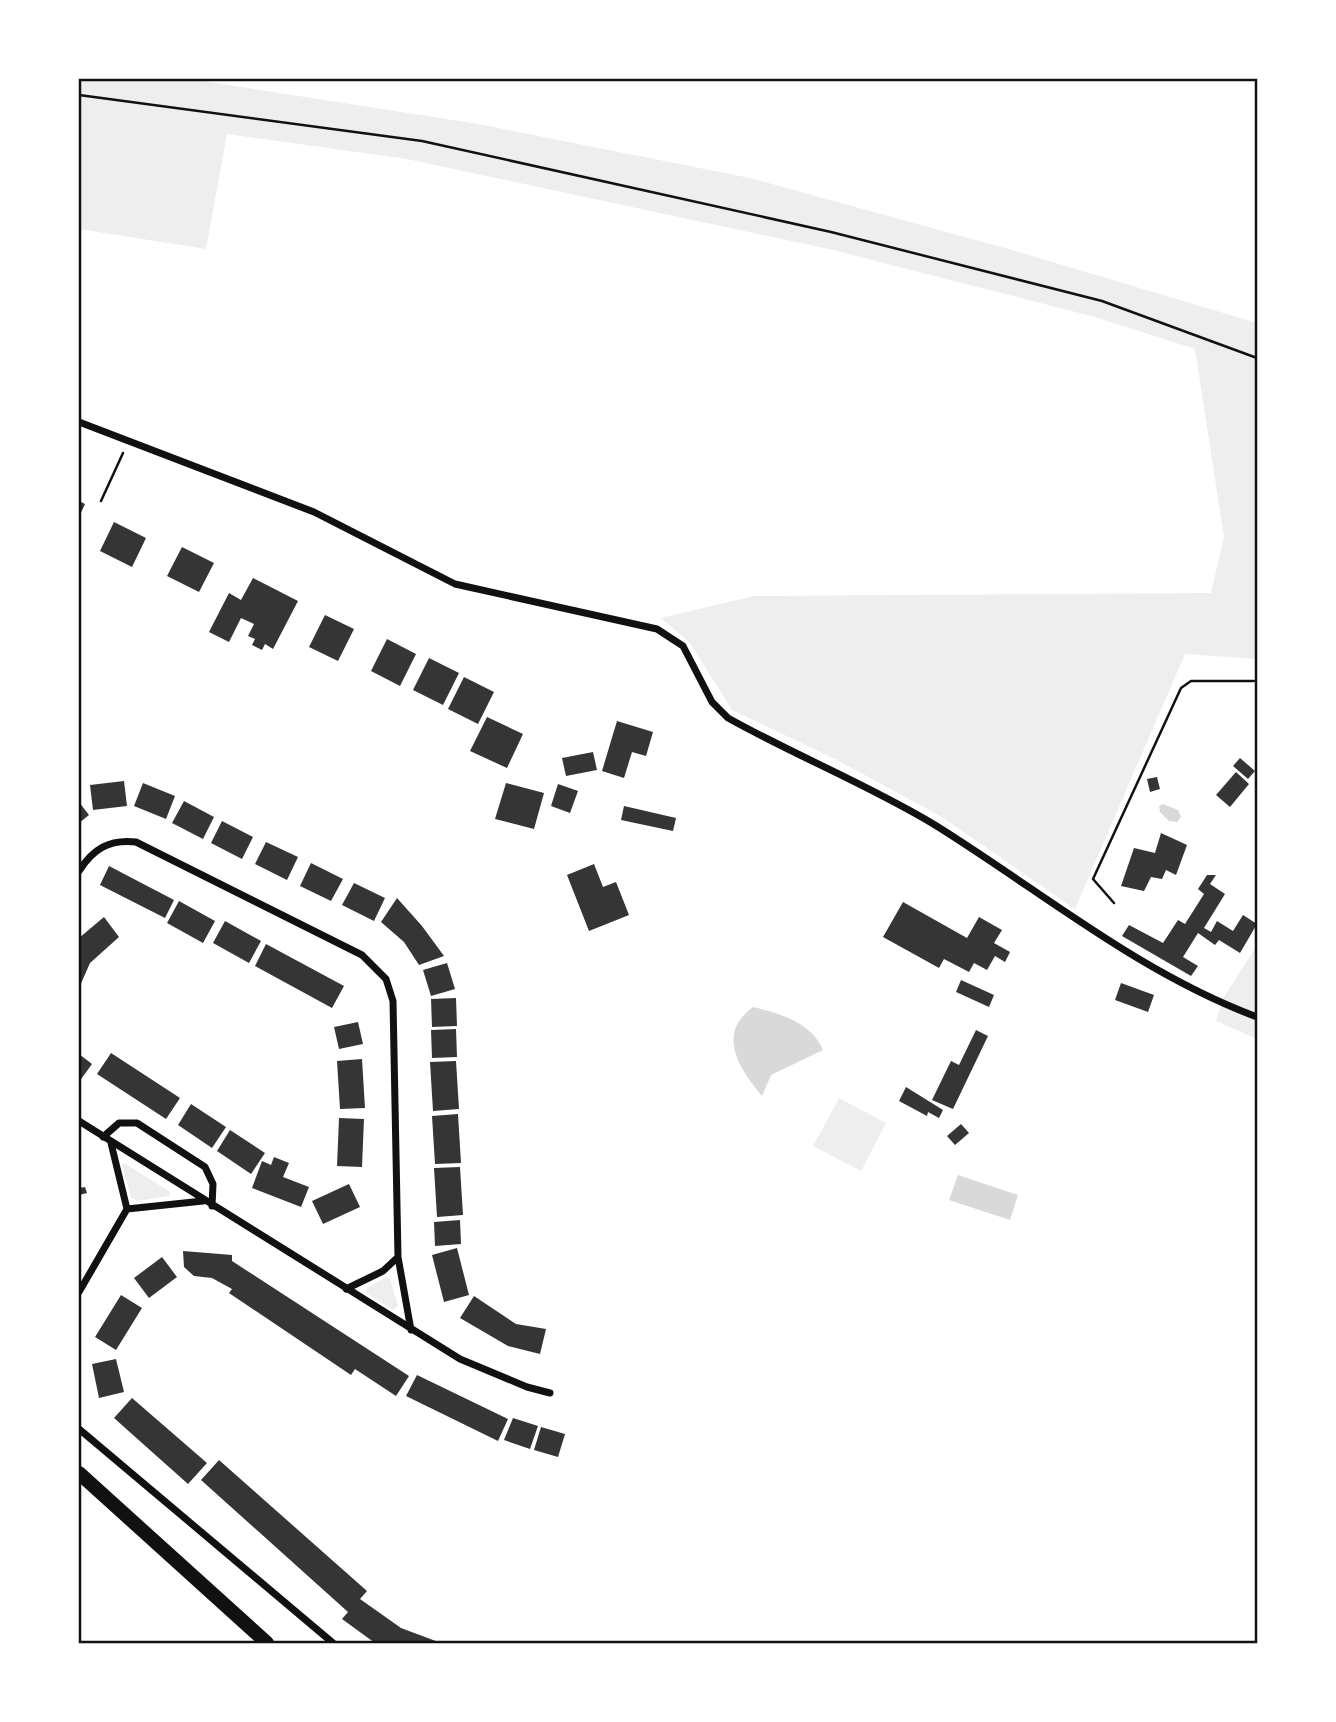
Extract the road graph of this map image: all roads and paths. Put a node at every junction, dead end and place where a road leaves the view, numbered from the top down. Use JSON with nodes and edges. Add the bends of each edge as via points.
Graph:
{"nodes":[{"id":1,"x":79,"y":95,"type":"edge"},
{"id":2,"x":1257,"y":358,"type":"edge"},
{"id":3,"x":79,"y":422,"type":"edge"},
{"id":4,"x":129,"y":442,"type":"junction"},
{"id":5,"x":101,"y":501,"type":"dead end"},
{"id":6,"x":1254,"y":681,"type":"dead end"},
{"id":7,"x":79,"y":871,"type":"edge"},
{"id":8,"x":1114,"y":903,"type":"dead end"},
{"id":9,"x":1257,"y":1017,"type":"edge"},
{"id":10,"x":79,"y":1121,"type":"edge"},
{"id":11,"x":103,"y":1137,"type":"junction"},
{"id":12,"x":111,"y":1143,"type":"junction"},
{"id":13,"x":203,"y":1201,"type":"junction"},
{"id":14,"x":212,"y":1206,"type":"junction"},
{"id":15,"x":127,"y":1209,"type":"junction"},
{"id":16,"x":398,"y":1257,"type":"junction"},
{"id":17,"x":346,"y":1289,"type":"junction"},
{"id":18,"x":79,"y":1292,"type":"edge"},
{"id":19,"x":411,"y":1330,"type":"junction"},
{"id":20,"x":551,"y":1393,"type":"dead end"},
{"id":21,"x":79,"y":1429,"type":"edge"},
{"id":22,"x":79,"y":1473,"type":"edge"},
{"id":23,"x":267,"y":1643,"type":"edge"},
{"id":24,"x":333,"y":1643,"type":"edge"}],
"edges":[{"from":1,"to":2,"type":"path","via":[[422,141],[777,220],[1102,302]]},
{"from":3,"to":4,"type":"street"},
{"from":4,"to":5,"type":"path"},
{"from":4,"to":9,"type":"street","via":[[314,512],[455,584],[657,629],[683,646],[712,702],[728,718],[933,824],[1069,916],[1208,999]]},
{"from":6,"to":8,"type":"path","via":[[1191,681],[1181,688],[1093,880]]},
{"from":7,"to":16,"type":"street","via":[[102,846],[121,840],[136,842],[362,955],[386,979],[393,1001]]},
{"from":10,"to":11,"type":"street"},
{"from":11,"to":12,"type":"street"},
{"from":11,"to":14,"type":"street","via":[[119,1123],[137,1123],[205,1167],[213,1184]]},
{"from":12,"to":13,"type":"street"},
{"from":12,"to":15,"type":"street"},
{"from":13,"to":14,"type":"street"},
{"from":13,"to":15,"type":"street"},
{"from":14,"to":17,"type":"street"},
{"from":15,"to":18,"type":"street"},
{"from":16,"to":17,"type":"street","via":[[383,1271]]},
{"from":16,"to":19,"type":"street"},
{"from":17,"to":19,"type":"street"},
{"from":19,"to":20,"type":"street","via":[[460,1359]]},
{"from":21,"to":24,"type":"street"},
{"from":22,"to":23,"type":"main road"}]}
